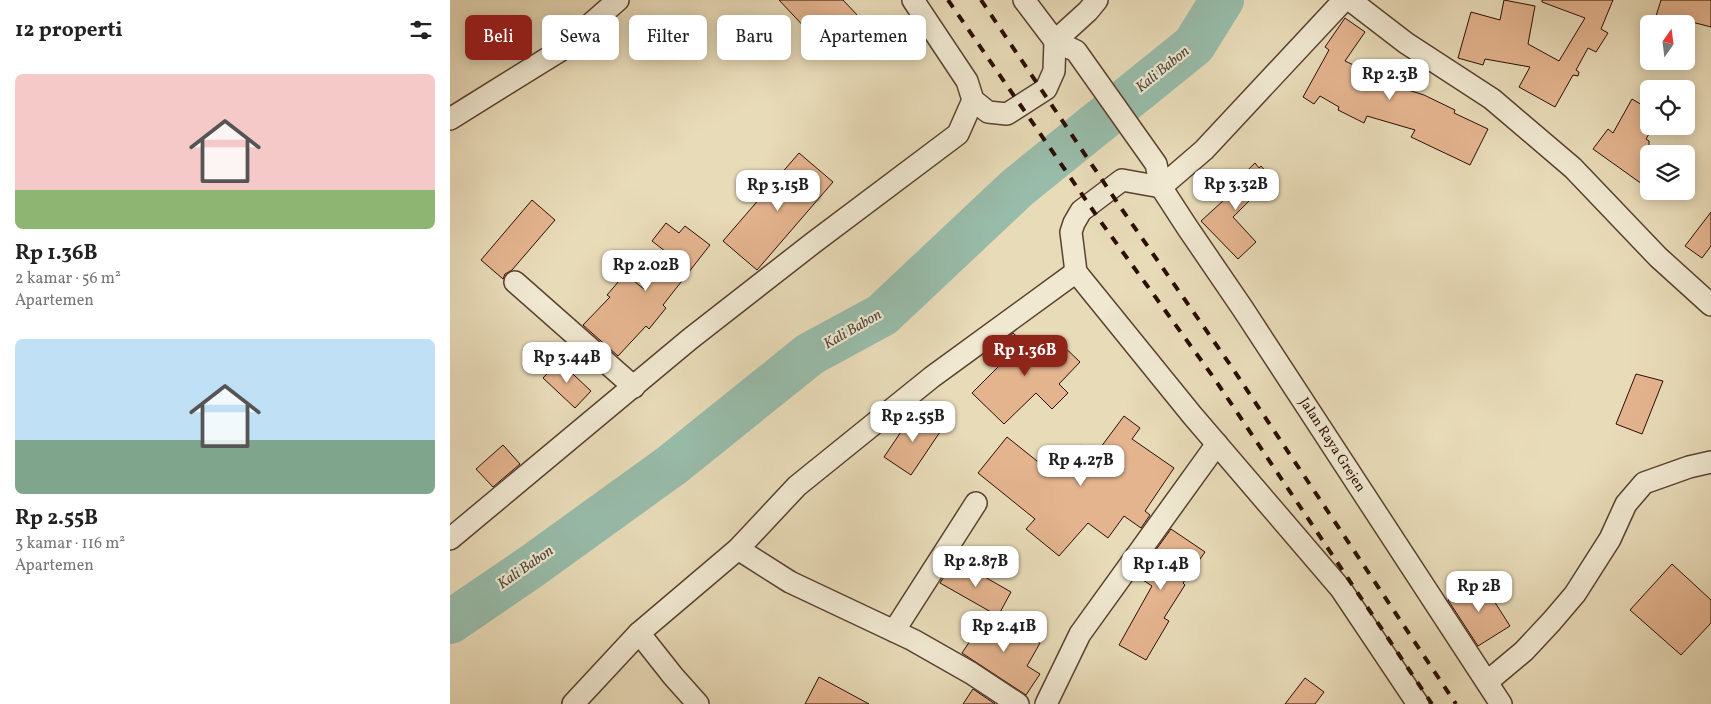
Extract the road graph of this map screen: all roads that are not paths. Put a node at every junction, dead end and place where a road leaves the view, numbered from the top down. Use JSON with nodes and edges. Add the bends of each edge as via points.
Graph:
{"nodes":[{"id":1,"x":618,"y":0,"type":"edge"},
{"id":2,"x":913,"y":0,"type":"edge"},
{"id":3,"x":1024,"y":0,"type":"edge"},
{"id":4,"x":1097,"y":0,"type":"edge"},
{"id":5,"x":1344,"y":0,"type":"edge"},
{"id":6,"x":1350,"y":0,"type":"edge"},
{"id":7,"x":1055,"y":40,"type":"junction"},
{"id":8,"x":973,"y":100,"type":"junction"},
{"id":9,"x":450,"y":119,"type":"edge"},
{"id":10,"x":1161,"y":187,"type":"junction"},
{"id":11,"x":1076,"y":272,"type":"junction"},
{"id":12,"x":515,"y":282,"type":"dead end"},
{"id":13,"x":1711,"y":305,"type":"edge"},
{"id":14,"x":634,"y":387,"type":"junction"},
{"id":15,"x":1217,"y":444,"type":"junction"},
{"id":16,"x":1711,"y":462,"type":"edge"},
{"id":17,"x":976,"y":503,"type":"dead end"},
{"id":18,"x":450,"y":539,"type":"edge"},
{"id":19,"x":738,"y":550,"type":"junction"},
{"id":20,"x":894,"y":631,"type":"junction"},
{"id":21,"x":639,"y":633,"type":"junction"},
{"id":22,"x":1487,"y":682,"type":"junction"},
{"id":23,"x":572,"y":704,"type":"edge"},
{"id":24,"x":698,"y":704,"type":"edge"},
{"id":25,"x":1018,"y":704,"type":"edge"},
{"id":26,"x":1046,"y":704,"type":"edge"},
{"id":27,"x":1418,"y":704,"type":"edge"},
{"id":28,"x":1501,"y":704,"type":"edge"}],
"edges":[{"from":1,"to":9,"type":"street","via":[[561,50]]},
{"from":2,"to":8,"type":"street","via":[[967,81]]},
{"from":3,"to":7,"type":"street"},
{"from":4,"to":7,"type":"street"},
{"from":5,"to":10,"type":"street","via":[[1204,150]]},
{"from":6,"to":13,"type":"street","via":[[1406,43],[1500,105],[1573,168],[1658,257]]},
{"from":7,"to":8,"type":"street","via":[[1054,71],[1046,89],[1007,114],[988,112]]},
{"from":7,"to":10,"type":"street","via":[[1076,51],[1156,164]]},
{"from":8,"to":14,"type":"street","via":[[958,134],[690,339]]},
{"from":10,"to":11,"type":"street","via":[[1122,180],[1081,211],[1072,232]]},
{"from":10,"to":22,"type":"street","name":"Jalan Raya Grejen"},
{"from":11,"to":15,"type":"street"},
{"from":11,"to":19,"type":"street","via":[[932,377],[797,486]]},
{"from":12,"to":14,"type":"street"},
{"from":14,"to":18,"type":"street"},
{"from":15,"to":26,"type":"street","via":[[1080,634]]},
{"from":15,"to":27,"type":"street","via":[[1341,589]]},
{"from":16,"to":22,"type":"street","via":[[1644,483],[1626,504],[1610,539],[1575,594],[1524,651]]},
{"from":17,"to":20,"type":"street"},
{"from":19,"to":20,"type":"street","via":[[790,582]]},
{"from":19,"to":21,"type":"street"},
{"from":20,"to":25,"type":"street","via":[[971,673]]},
{"from":21,"to":23,"type":"street"},
{"from":21,"to":24,"type":"street"},
{"from":22,"to":28,"type":"street","name":"Jalan Raya Grejen"}]}
